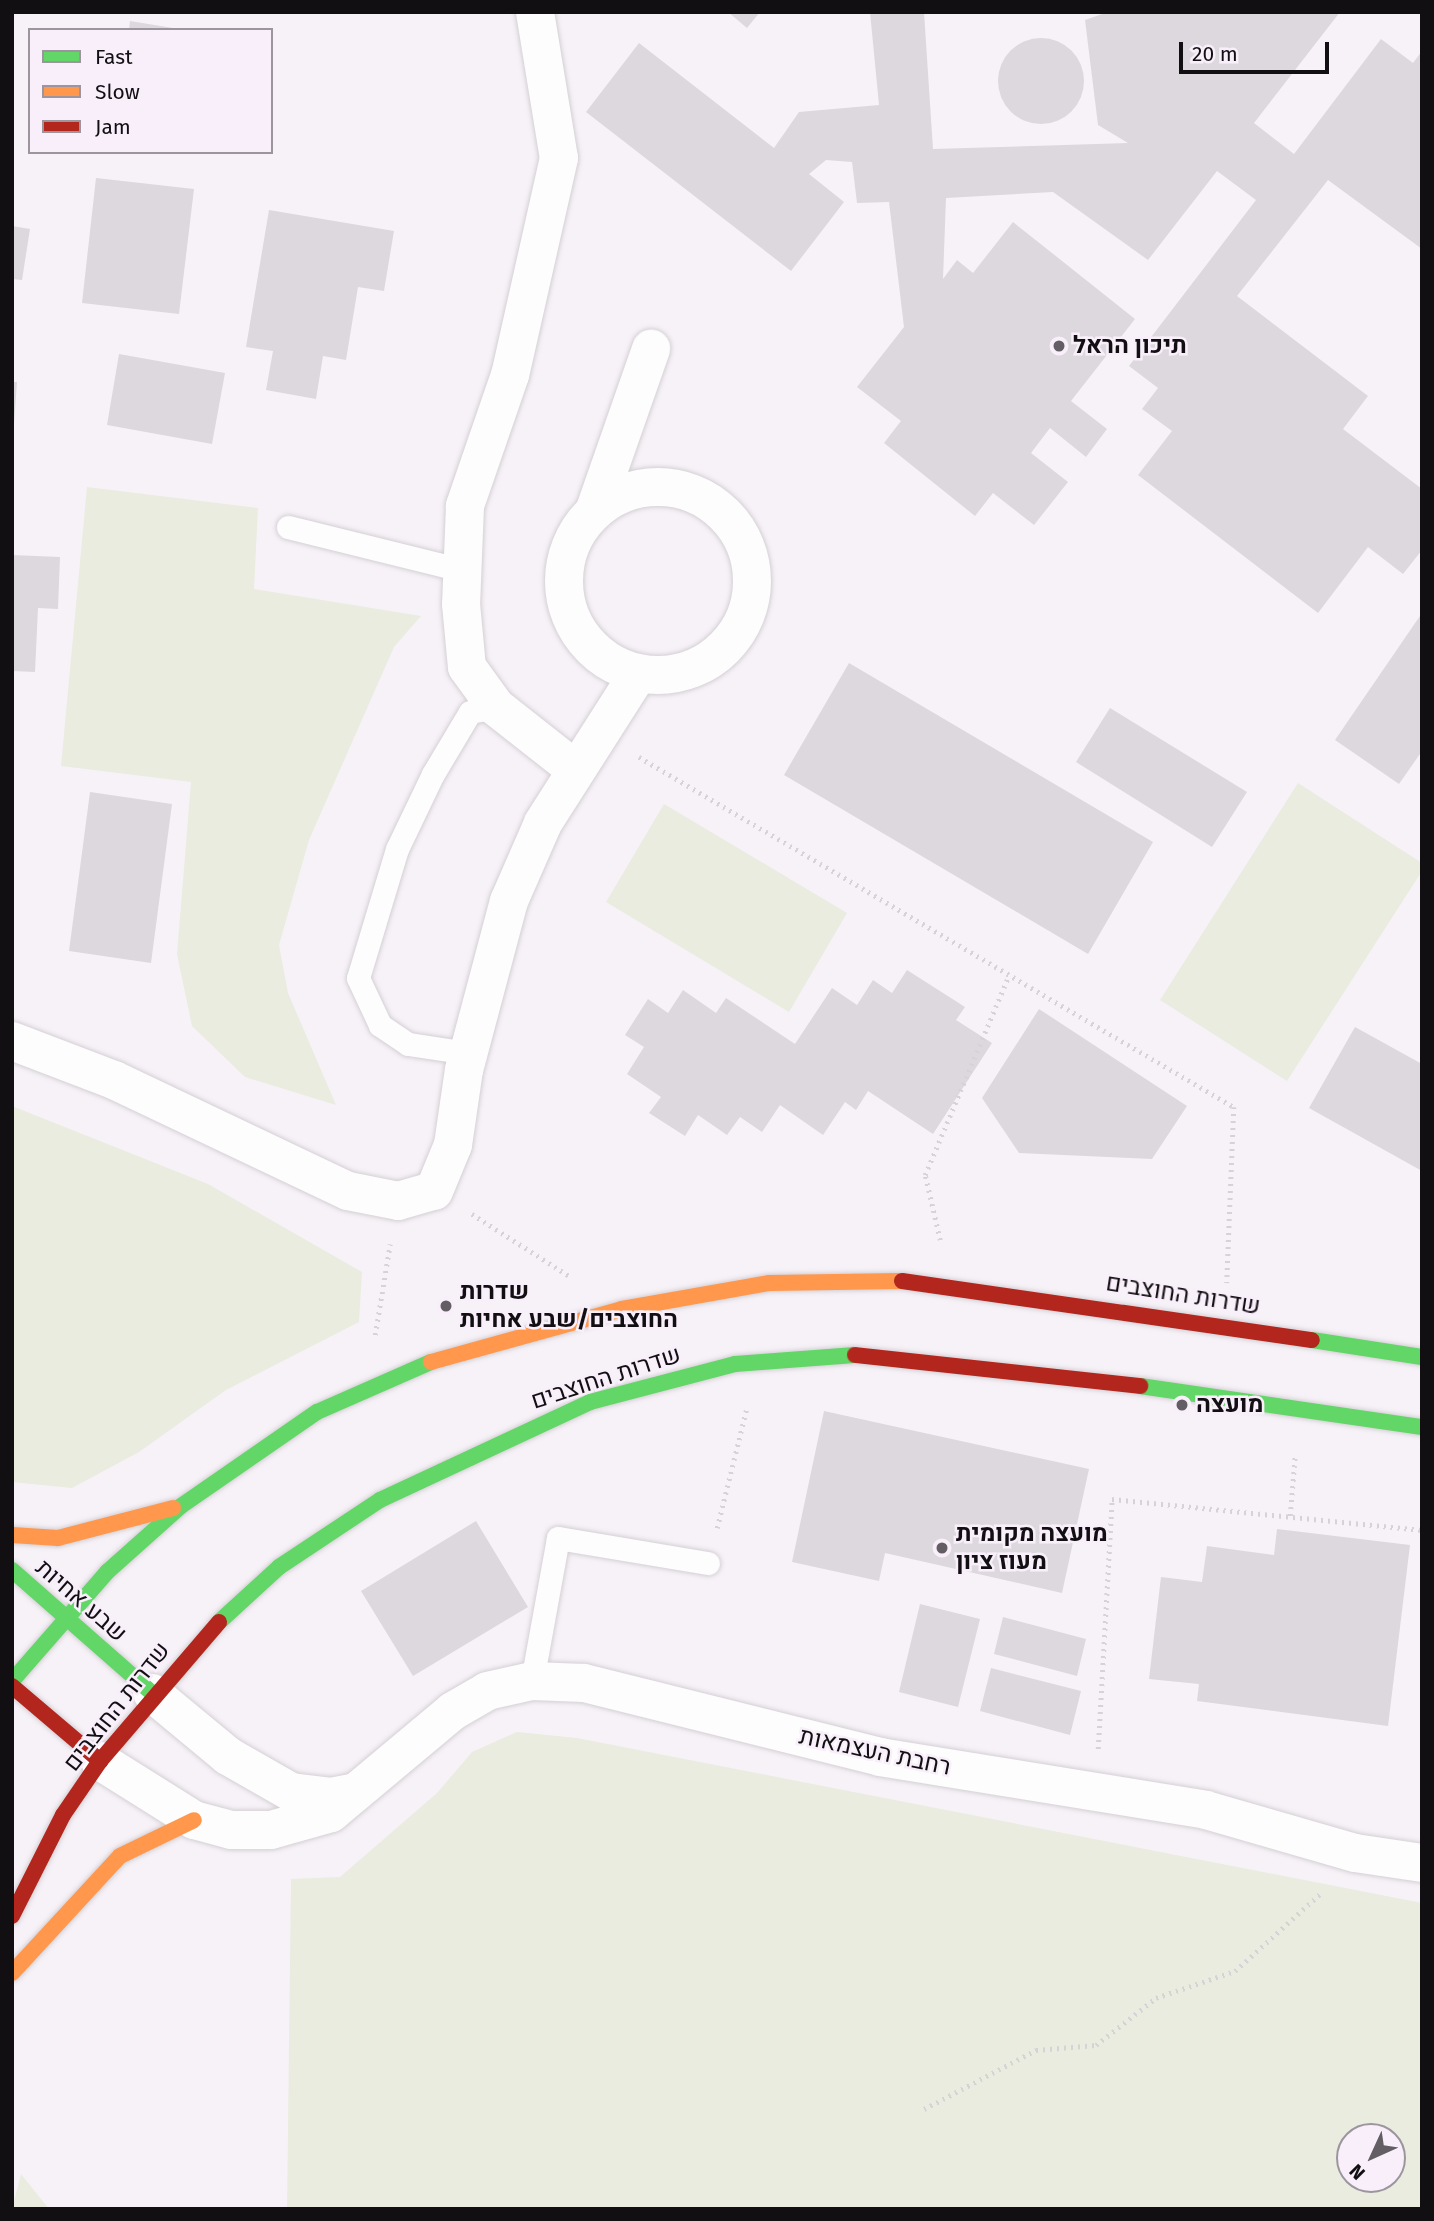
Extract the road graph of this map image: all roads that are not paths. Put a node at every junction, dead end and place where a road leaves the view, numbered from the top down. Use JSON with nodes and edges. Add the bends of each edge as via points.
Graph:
{"nodes":[{"id":1,"x":535,"y":12,"type":"edge"},
{"id":2,"x":651,"y":349,"type":"dead end"},
{"id":3,"x":595,"y":509,"type":"junction"},
{"id":4,"x":288,"y":527,"type":"dead end"},
{"id":5,"x":462,"y":570,"type":"junction"},
{"id":6,"x":638,"y":674,"type":"junction"},
{"id":7,"x":496,"y":707,"type":"junction"},
{"id":8,"x":576,"y":770,"type":"junction"},
{"id":9,"x":12,"y":1041,"type":"edge"},
{"id":10,"x":468,"y":1053,"type":"junction"},
{"id":11,"x":1422,"y":1357,"type":"edge"},
{"id":12,"x":1422,"y":1427,"type":"edge"},
{"id":13,"x":181,"y":1506,"type":"junction"},
{"id":14,"x":12,"y":1535,"type":"edge"},
{"id":15,"x":708,"y":1563,"type":"road end"},
{"id":16,"x":12,"y":1570,"type":"edge"},
{"id":17,"x":66,"y":1619,"type":"junction"},
{"id":18,"x":532,"y":1681,"type":"junction"},
{"id":19,"x":12,"y":1684,"type":"edge"},
{"id":20,"x":152,"y":1693,"type":"junction"},
{"id":21,"x":100,"y":1760,"type":"junction"},
{"id":22,"x":361,"y":1790,"type":"junction"},
{"id":23,"x":194,"y":1820,"type":"junction"},
{"id":24,"x":1422,"y":1863,"type":"edge"},
{"id":25,"x":12,"y":1916,"type":"edge"},
{"id":26,"x":12,"y":1973,"type":"edge"}],
"edges":[{"from":1,"to":5,"type":"street","via":[[559,158],[510,374],[465,506]]},
{"from":2,"to":3,"type":"street"},
{"from":3,"to":6,"type":"street","via":[[574,534],[563,566],[564,599],[582,639],[606,661]]},
{"from":3,"to":6,"type":"street","via":[[636,489],[681,489],[712,503],[735,526],[749,554],[753,587],[745,619],[727,646],[702,666],[670,676]]},
{"from":4,"to":5,"type":"lane"},
{"from":5,"to":7,"type":"street","via":[[467,667]]},
{"from":6,"to":8,"type":"street"},
{"from":7,"to":8,"type":"street"},
{"from":7,"to":10,"type":"lane","via":[[470,712],[433,774],[397,849],[358,978],[380,1025],[408,1044]]},
{"from":8,"to":10,"type":"street","via":[[542,823],[509,901]]},
{"from":9,"to":10,"type":"street","via":[[114,1080],[348,1191],[397,1201],[434,1191],[453,1145]]},
{"from":11,"to":13,"type":"main road","name":"שדרות החוצבים","via":[[950,1285],[807,1280],[622,1309],[483,1345],[366,1386],[274,1439]]},
{"from":12,"to":20,"type":"main road","name":"שדרות החוצבים","via":[[915,1355],[823,1353],[759,1361],[590,1402],[488,1444],[380,1500],[279,1567]]},
{"from":13,"to":14,"type":"main road","via":[[67,1536]]},
{"from":13,"to":17,"type":"main road","name":"שדרות החוצבים","via":[[107,1572]]},
{"from":15,"to":18,"type":"lane","via":[[558,1538]]},
{"from":16,"to":17,"type":"main road","name":"שבע אחיות"},
{"from":17,"to":19,"type":"main road","name":"שדרות החוצבים"},
{"from":17,"to":20,"type":"main road","name":"שבע אחיות"},
{"from":18,"to":22,"type":"street","name":"רחבת העצמאות","via":[[487,1690],[453,1711]]},
{"from":18,"to":24,"type":"street","name":"רחבת העצמאות","via":[[584,1683],[880,1757],[1206,1810],[1355,1853]]},
{"from":19,"to":21,"type":"main road"},
{"from":20,"to":21,"type":"main road","name":"שדרות החוצבים"},
{"from":20,"to":22,"type":"street","via":[[228,1756],[291,1791],[331,1797]]},
{"from":21,"to":23,"type":"street","name":"רחבת העצמאות"},
{"from":21,"to":25,"type":"main road","name":"שדרות החוצבים","via":[[63,1815]]},
{"from":22,"to":23,"type":"street","name":"רחבת העצמאות","via":[[331,1813],[271,1830],[232,1830]]},
{"from":23,"to":26,"type":"main road","via":[[120,1856]]}]}
